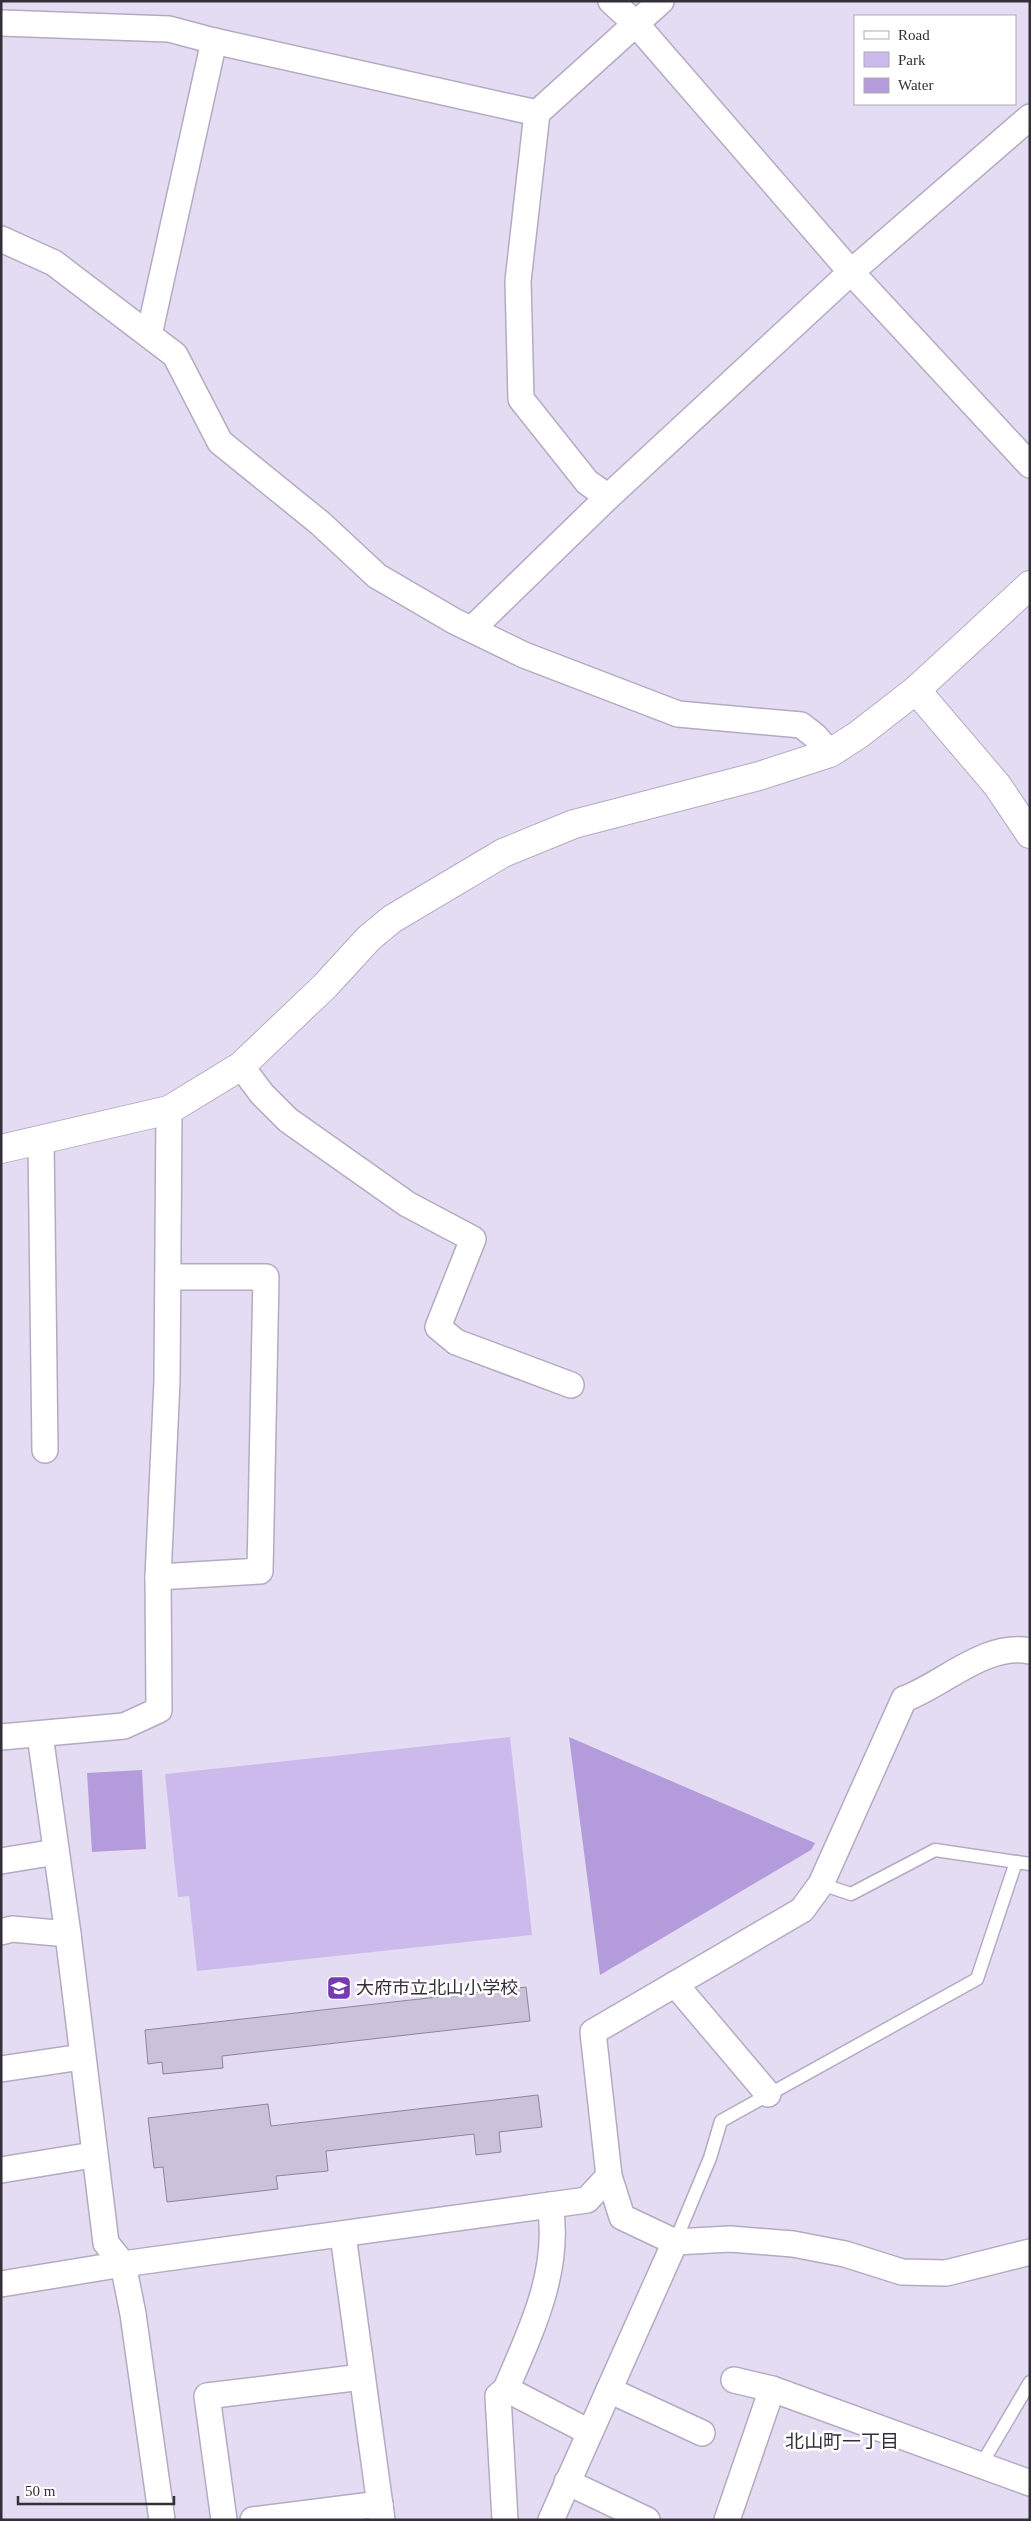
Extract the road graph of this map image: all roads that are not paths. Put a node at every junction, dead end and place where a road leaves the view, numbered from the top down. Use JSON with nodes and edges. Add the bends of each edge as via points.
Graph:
{"nodes":[{"id":1,"x":611,"y":1,"type":"edge"},
{"id":2,"x":662,"y":1,"type":"edge"},
{"id":3,"x":1,"y":23,"type":"edge"},
{"id":4,"x":636,"y":24,"type":"junction"},
{"id":5,"x":214,"y":41,"type":"junction"},
{"id":6,"x":536,"y":113,"type":"junction"},
{"id":7,"x":1030,"y":117,"type":"edge"},
{"id":8,"x":1,"y":239,"type":"edge"},
{"id":9,"x":851,"y":272,"type":"junction"},
{"id":10,"x":149,"y":335,"type":"junction"},
{"id":11,"x":1030,"y":465,"type":"edge"},
{"id":12,"x":608,"y":497,"type":"junction"},
{"id":13,"x":1030,"y":585,"type":"edge"},
{"id":14,"x":472,"y":629,"type":"junction"},
{"id":15,"x":916,"y":690,"type":"junction"},
{"id":16,"x":830,"y":753,"type":"junction"},
{"id":17,"x":1030,"y":834,"type":"edge"},
{"id":18,"x":241,"y":1066,"type":"junction"},
{"id":19,"x":169,"y":1110,"type":"junction"},
{"id":20,"x":41,"y":1140,"type":"junction"},
{"id":21,"x":1,"y":1149,"type":"edge"},
{"id":22,"x":168,"y":1277,"type":"junction"},
{"id":23,"x":571,"y":1385,"type":"dead end"},
{"id":24,"x":45,"y":1450,"type":"dead end"},
{"id":25,"x":158,"y":1576,"type":"junction"},
{"id":26,"x":1030,"y":1652,"type":"edge"},
{"id":27,"x":40,"y":1735,"type":"junction"},
{"id":28,"x":1,"y":1737,"type":"edge"},
{"id":29,"x":56,"y":1852,"type":"junction"},
{"id":30,"x":1,"y":1861,"type":"edge"},
{"id":31,"x":1016,"y":1862,"type":"junction"},
{"id":32,"x":1030,"y":1864,"type":"edge"},
{"id":33,"x":820,"y":1884,"type":"junction"},
{"id":34,"x":1,"y":1932,"type":"edge"},
{"id":35,"x":68,"y":1934,"type":"junction"},
{"id":36,"x":676,"y":1984,"type":"junction"},
{"id":37,"x":82,"y":2057,"type":"junction"},
{"id":38,"x":1,"y":2069,"type":"edge"},
{"id":39,"x":768,"y":2094,"type":"junction"},
{"id":40,"x":93,"y":2155,"type":"junction"},
{"id":41,"x":1,"y":2170,"type":"edge"},
{"id":42,"x":609,"y":2176,"type":"junction"},
{"id":43,"x":550,"y":2205,"type":"junction"},
{"id":44,"x":343,"y":2235,"type":"junction"},
{"id":45,"x":675,"y":2242,"type":"junction"},
{"id":46,"x":1030,"y":2252,"type":"edge"},
{"id":47,"x":123,"y":2264,"type":"junction"},
{"id":48,"x":1,"y":2284,"type":"edge"},
{"id":49,"x":362,"y":2377,"type":"junction"},
{"id":50,"x":734,"y":2380,"type":"dead end"},
{"id":51,"x":1030,"y":2382,"type":"edge"},
{"id":52,"x":772,"y":2389,"type":"junction"},
{"id":53,"x":506,"y":2390,"type":"junction"},
{"id":54,"x":609,"y":2390,"type":"junction"},
{"id":55,"x":589,"y":2432,"type":"junction"},
{"id":56,"x":702,"y":2433,"type":"dead end"},
{"id":57,"x":981,"y":2465,"type":"junction"},
{"id":58,"x":567,"y":2482,"type":"junction"},
{"id":59,"x":1030,"y":2483,"type":"edge"},
{"id":60,"x":381,"y":2512,"type":"edge"},
{"id":61,"x":162,"y":2520,"type":"edge"},
{"id":62,"x":224,"y":2520,"type":"edge"},
{"id":63,"x":253,"y":2520,"type":"edge"},
{"id":64,"x":505,"y":2520,"type":"edge"},
{"id":65,"x":551,"y":2520,"type":"edge"},
{"id":66,"x":647,"y":2520,"type":"edge"},
{"id":67,"x":727,"y":2520,"type":"edge"}],
"edges":[{"from":1,"to":4,"type":"street"},
{"from":2,"to":4,"type":"street"},
{"from":3,"to":5,"type":"street","via":[[169,29]]},
{"from":4,"to":6,"type":"street"},
{"from":4,"to":9,"type":"street"},
{"from":5,"to":6,"type":"street"},
{"from":5,"to":10,"type":"street"},
{"from":6,"to":12,"type":"street","via":[[518,281],[520,399],[587,482]]},
{"from":7,"to":9,"type":"street"},
{"from":8,"to":10,"type":"street","via":[[54,263]]},
{"from":9,"to":11,"type":"street"},
{"from":9,"to":12,"type":"street"},
{"from":10,"to":14,"type":"street","via":[[175,355],[220,442],[320,522],[377,576]]},
{"from":12,"to":14,"type":"street"},
{"from":13,"to":15,"type":"street"},
{"from":14,"to":16,"type":"street","via":[[524,655],[678,714],[800,725]]},
{"from":15,"to":16,"type":"street"},
{"from":15,"to":17,"type":"street","via":[[997,786]]},
{"from":16,"to":18,"type":"street","via":[[760,776],[574,824],[504,853],[417,904],[369,938]]},
{"from":18,"to":19,"type":"street"},
{"from":18,"to":23,"type":"street","via":[[262,1094],[288,1120],[407,1204],[473,1239],[438,1327],[456,1342]]},
{"from":19,"to":20,"type":"street"},
{"from":19,"to":22,"type":"street"},
{"from":20,"to":21,"type":"street"},
{"from":20,"to":24,"type":"street"},
{"from":22,"to":25,"type":"street"},
{"from":22,"to":25,"type":"street","via":[[266,1277],[260,1571]]},
{"from":25,"to":27,"type":"street","via":[[160,1710],[124,1726]]},
{"from":26,"to":33,"type":"street","via":[[1023,1650],[987,1656],[947,1675],[922,1693],[904,1699]]},
{"from":27,"to":28,"type":"street"},
{"from":27,"to":29,"type":"street"},
{"from":29,"to":30,"type":"street"},
{"from":29,"to":35,"type":"street"},
{"from":31,"to":32,"type":"lane"},
{"from":31,"to":33,"type":"lane","via":[[935,1850],[851,1894]]},
{"from":31,"to":39,"type":"lane","via":[[977,1979]]},
{"from":33,"to":36,"type":"street","via":[[802,1910]]},
{"from":34,"to":35,"type":"street","via":[[12,1929]]},
{"from":35,"to":37,"type":"street"},
{"from":36,"to":39,"type":"street"},
{"from":36,"to":42,"type":"street","via":[[593,2032]]},
{"from":37,"to":38,"type":"street"},
{"from":37,"to":40,"type":"street"},
{"from":39,"to":45,"type":"lane","via":[[721,2121],[710,2158]]},
{"from":40,"to":41,"type":"street"},
{"from":40,"to":47,"type":"street","via":[[106,2243]]},
{"from":42,"to":43,"type":"street","via":[[587,2200]]},
{"from":42,"to":45,"type":"street","via":[[622,2217]]},
{"from":43,"to":44,"type":"street"},
{"from":43,"to":53,"type":"street","via":[[554,2228],[546,2287]]},
{"from":44,"to":47,"type":"street"},
{"from":44,"to":49,"type":"street"},
{"from":45,"to":46,"type":"street","via":[[730,2239],[793,2244],[845,2254],[902,2272],[946,2273]]},
{"from":45,"to":54,"type":"street"},
{"from":47,"to":48,"type":"street"},
{"from":47,"to":61,"type":"street"},
{"from":49,"to":60,"type":"street"},
{"from":49,"to":62,"type":"street","via":[[207,2396]]},
{"from":50,"to":52,"type":"street"},
{"from":51,"to":57,"type":"lane"},
{"from":52,"to":57,"type":"street"},
{"from":52,"to":67,"type":"street"},
{"from":53,"to":55,"type":"street"},
{"from":53,"to":64,"type":"street","via":[[498,2396]]},
{"from":54,"to":55,"type":"street"},
{"from":54,"to":56,"type":"street"},
{"from":55,"to":58,"type":"street"},
{"from":57,"to":59,"type":"street"},
{"from":58,"to":65,"type":"street"},
{"from":58,"to":66,"type":"street"},
{"from":60,"to":63,"type":"street"}]}
